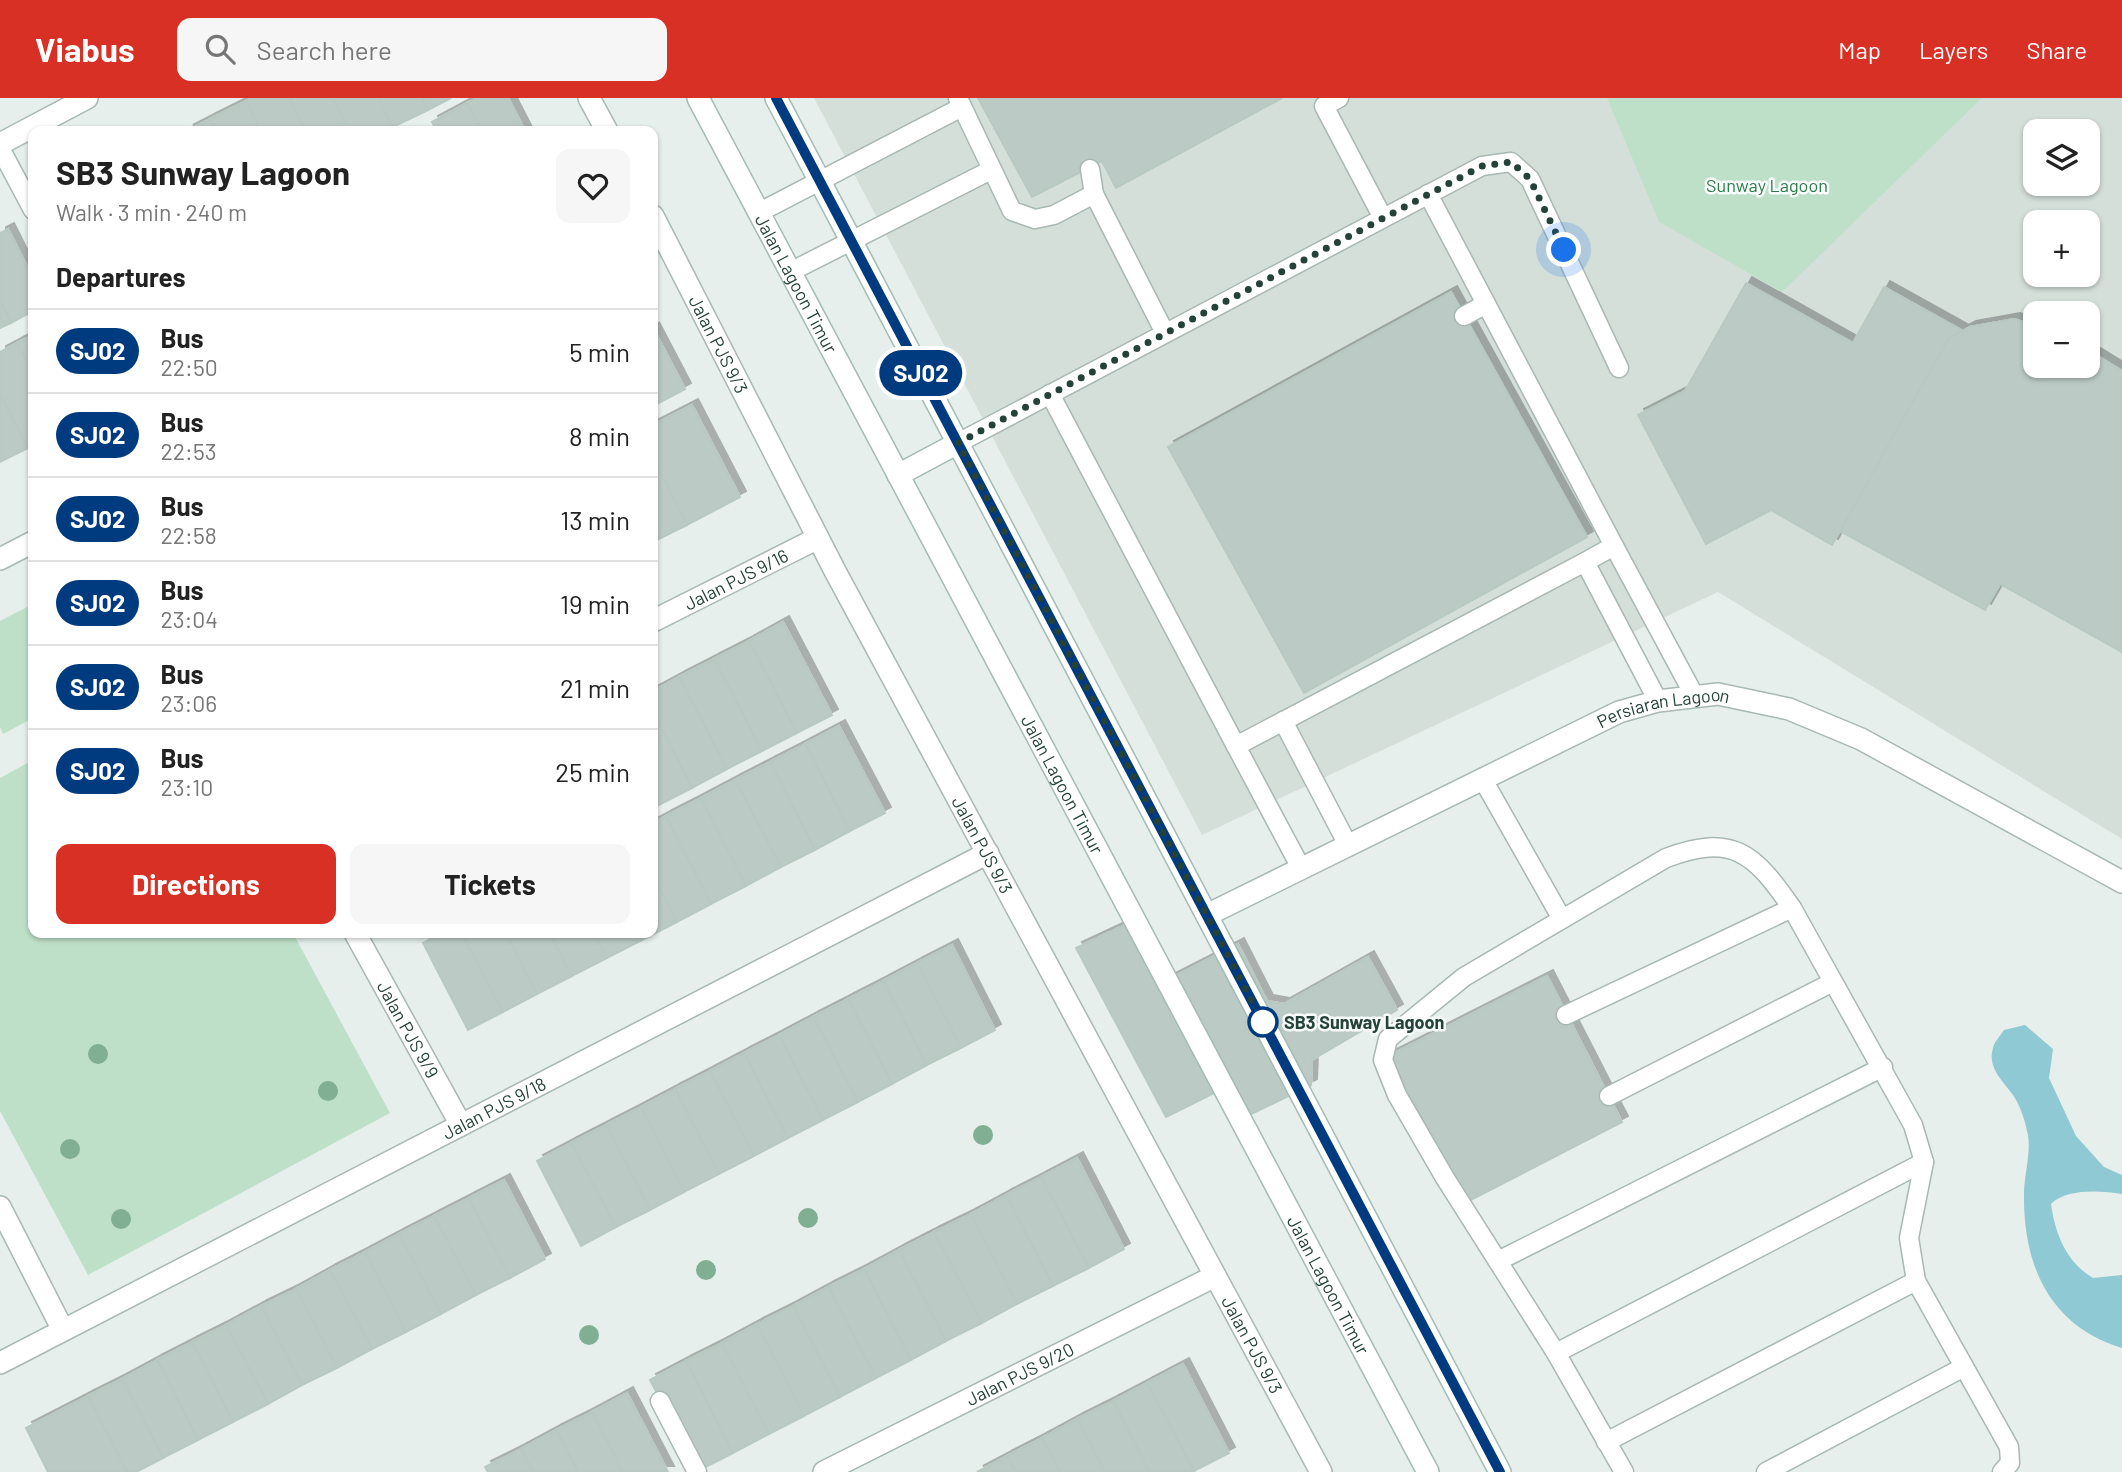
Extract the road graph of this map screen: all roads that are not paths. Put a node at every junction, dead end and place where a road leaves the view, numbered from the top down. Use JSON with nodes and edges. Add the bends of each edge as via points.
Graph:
{"nodes":[{"id":1,"x":87,"y":98,"type":"edge"},
{"id":2,"x":589,"y":98,"type":"edge"},
{"id":3,"x":698,"y":98,"type":"edge"},
{"id":4,"x":776,"y":98,"type":"edge"},
{"id":5,"x":1339,"y":98,"type":"edge"},
{"id":6,"x":960,"y":102,"type":"edge"},
{"id":7,"x":36,"y":126,"type":"edge"},
{"id":8,"x":604,"y":126,"type":"edge"},
{"id":9,"x":28,"y":131,"type":"edge"},
{"id":10,"x":0,"y":146,"type":"edge"},
{"id":11,"x":1090,"y":169,"type":"dead end"},
{"id":12,"x":991,"y":170,"type":"junction"},
{"id":13,"x":820,"y":181,"type":"junction"},
{"id":14,"x":1094,"y":194,"type":"junction"},
{"id":15,"x":1428,"y":194,"type":"junction"},
{"id":16,"x":28,"y":200,"type":"edge"},
{"id":17,"x":758,"y":213,"type":"junction"},
{"id":18,"x":1382,"y":218,"type":"junction"},
{"id":19,"x":658,"y":229,"type":"edge"},
{"id":20,"x":851,"y":240,"type":"junction"},
{"id":21,"x":790,"y":272,"type":"junction"},
{"id":22,"x":1486,"y":304,"type":"junction"},
{"id":23,"x":1464,"y":316,"type":"dead end"},
{"id":24,"x":1165,"y":333,"type":"junction"},
{"id":25,"x":1619,"y":368,"type":"dead end"},
{"id":26,"x":1050,"y":394,"type":"junction"},
{"id":27,"x":958,"y":443,"type":"junction"},
{"id":28,"x":898,"y":475,"type":"junction"},
{"id":29,"x":818,"y":538,"type":"junction"},
{"id":30,"x":28,"y":545,"type":"edge"},
{"id":31,"x":1615,"y":546,"type":"junction"},
{"id":32,"x":0,"y":559,"type":"edge"},
{"id":33,"x":1585,"y":562,"type":"junction"},
{"id":34,"x":658,"y":618,"type":"edge"},
{"id":35,"x":1694,"y":695,"type":"junction"},
{"id":36,"x":1658,"y":701,"type":"junction"},
{"id":37,"x":1283,"y":722,"type":"junction"},
{"id":38,"x":1236,"y":746,"type":"junction"},
{"id":39,"x":1482,"y":778,"type":"junction"},
{"id":40,"x":1348,"y":845,"type":"junction"},
{"id":41,"x":988,"y":853,"type":"junction"},
{"id":42,"x":1301,"y":868,"type":"junction"},
{"id":43,"x":2122,"y":882,"type":"edge"},
{"id":44,"x":1792,"y":908,"type":"junction"},
{"id":45,"x":1207,"y":915,"type":"junction"},
{"id":46,"x":1562,"y":919,"type":"junction"},
{"id":47,"x":358,"y":938,"type":"edge"},
{"id":48,"x":1833,"y":982,"type":"junction"},
{"id":49,"x":1566,"y":1014,"type":"dead end"},
{"id":50,"x":1883,"y":1067,"type":"junction"},
{"id":51,"x":1609,"y":1096,"type":"dead end"},
{"id":52,"x":461,"y":1125,"type":"junction"},
{"id":53,"x":1924,"y":1162,"type":"junction"},
{"id":54,"x":0,"y":1207,"type":"edge"},
{"id":55,"x":1498,"y":1261,"type":"junction"},
{"id":56,"x":1215,"y":1276,"type":"junction"},
{"id":57,"x":1916,"y":1281,"type":"junction"},
{"id":58,"x":63,"y":1330,"type":"junction"},
{"id":59,"x":1556,"y":1353,"type":"junction"},
{"id":60,"x":0,"y":1363,"type":"edge"},
{"id":61,"x":1964,"y":1367,"type":"junction"},
{"id":62,"x":660,"y":1401,"type":"dead end"},
{"id":63,"x":1606,"y":1442,"type":"junction"},
{"id":64,"x":697,"y":1472,"type":"edge"},
{"id":65,"x":824,"y":1472,"type":"edge"},
{"id":66,"x":1321,"y":1472,"type":"edge"},
{"id":67,"x":1428,"y":1472,"type":"edge"},
{"id":68,"x":1500,"y":1472,"type":"edge"},
{"id":69,"x":1624,"y":1472,"type":"edge"},
{"id":70,"x":1766,"y":1472,"type":"edge"},
{"id":71,"x":2002,"y":1472,"type":"edge"}],
"edges":[{"from":1,"to":7,"type":"street"},
{"from":2,"to":8,"type":"street"},
{"from":3,"to":17,"type":"street","name":"Jalan Lagoon Timur"},
{"from":4,"to":13,"type":"street"},
{"from":5,"to":18,"type":"lane","via":[[1324,106]]},
{"from":6,"to":12,"type":"lane"},
{"from":6,"to":13,"type":"lane"},
{"from":9,"to":10,"type":"street"},
{"from":10,"to":16,"type":"lane"},
{"from":11,"to":14,"type":"lane"},
{"from":12,"to":14,"type":"lane","via":[[1012,211],[1035,219],[1054,215]]},
{"from":12,"to":20,"type":"lane"},
{"from":13,"to":17,"type":"lane"},
{"from":13,"to":20,"type":"street"},
{"from":14,"to":24,"type":"lane"},
{"from":15,"to":18,"type":"lane"},
{"from":15,"to":22,"type":"lane"},
{"from":15,"to":25,"type":"lane","via":[[1482,166],[1511,162],[1530,179]]},
{"from":17,"to":21,"type":"street","name":"Jalan Lagoon Timur"},
{"from":18,"to":24,"type":"lane"},
{"from":19,"to":29,"type":"street","name":"Jalan PJS 9/3"},
{"from":20,"to":21,"type":"lane"},
{"from":20,"to":27,"type":"street"},
{"from":21,"to":28,"type":"street","name":"Jalan Lagoon Timur"},
{"from":22,"to":23,"type":"lane"},
{"from":22,"to":31,"type":"lane"},
{"from":24,"to":26,"type":"lane"},
{"from":26,"to":27,"type":"lane"},
{"from":26,"to":38,"type":"lane"},
{"from":27,"to":28,"type":"street"},
{"from":27,"to":45,"type":"street"},
{"from":28,"to":67,"type":"street","name":"Jalan Lagoon Timur"},
{"from":29,"to":34,"type":"street","name":"Jalan PJS 9/16"},
{"from":29,"to":41,"type":"street","name":"Jalan PJS 9/3"},
{"from":30,"to":32,"type":"street"},
{"from":31,"to":33,"type":"lane"},
{"from":31,"to":35,"type":"lane"},
{"from":33,"to":36,"type":"lane"},
{"from":33,"to":37,"type":"lane"},
{"from":35,"to":36,"type":"street","name":"Persiaran Lagoon"},
{"from":35,"to":43,"type":"street","name":"Persiaran Lagoon","via":[[1718,694],[1789,709],[1861,739]]},
{"from":36,"to":39,"type":"street","name":"Persiaran Lagoon","via":[[1619,712]]},
{"from":37,"to":38,"type":"lane"},
{"from":37,"to":40,"type":"lane"},
{"from":38,"to":42,"type":"lane"},
{"from":39,"to":40,"type":"street","name":"Persiaran Lagoon"},
{"from":39,"to":46,"type":"lane"},
{"from":40,"to":42,"type":"street","name":"Persiaran Lagoon"},
{"from":41,"to":52,"type":"street","name":"Jalan PJS 9/18"},
{"from":41,"to":56,"type":"street","name":"Jalan PJS 9/3"},
{"from":42,"to":45,"type":"street","name":"Persiaran Lagoon"},
{"from":44,"to":46,"type":"lane","via":[[1770,875],[1750,858],[1722,845],[1692,848],[1666,858]]},
{"from":44,"to":48,"type":"lane"},
{"from":44,"to":49,"type":"lane"},
{"from":45,"to":68,"type":"street"},
{"from":46,"to":55,"type":"lane","via":[[1464,977],[1388,1040],[1383,1060]]},
{"from":47,"to":52,"type":"street","name":"Jalan PJS 9/9"},
{"from":48,"to":50,"type":"lane"},
{"from":48,"to":51,"type":"lane"},
{"from":50,"to":53,"type":"lane","via":[[1920,1141]]},
{"from":50,"to":55,"type":"lane"},
{"from":52,"to":58,"type":"street","name":"Jalan PJS 9/18"},
{"from":53,"to":57,"type":"lane","via":[[1909,1238]]},
{"from":53,"to":59,"type":"lane"},
{"from":54,"to":58,"type":"street"},
{"from":55,"to":59,"type":"lane"},
{"from":56,"to":65,"type":"street","name":"Jalan PJS 9/20"},
{"from":56,"to":66,"type":"street","name":"Jalan PJS 9/3"},
{"from":57,"to":61,"type":"lane"},
{"from":57,"to":63,"type":"lane"},
{"from":58,"to":60,"type":"street","name":"Jalan PJS 9/18"},
{"from":59,"to":63,"type":"lane"},
{"from":61,"to":70,"type":"lane"},
{"from":61,"to":71,"type":"lane","via":[[2009,1447],[2010,1463]]},
{"from":62,"to":64,"type":"lane"},
{"from":63,"to":69,"type":"lane"}]}
